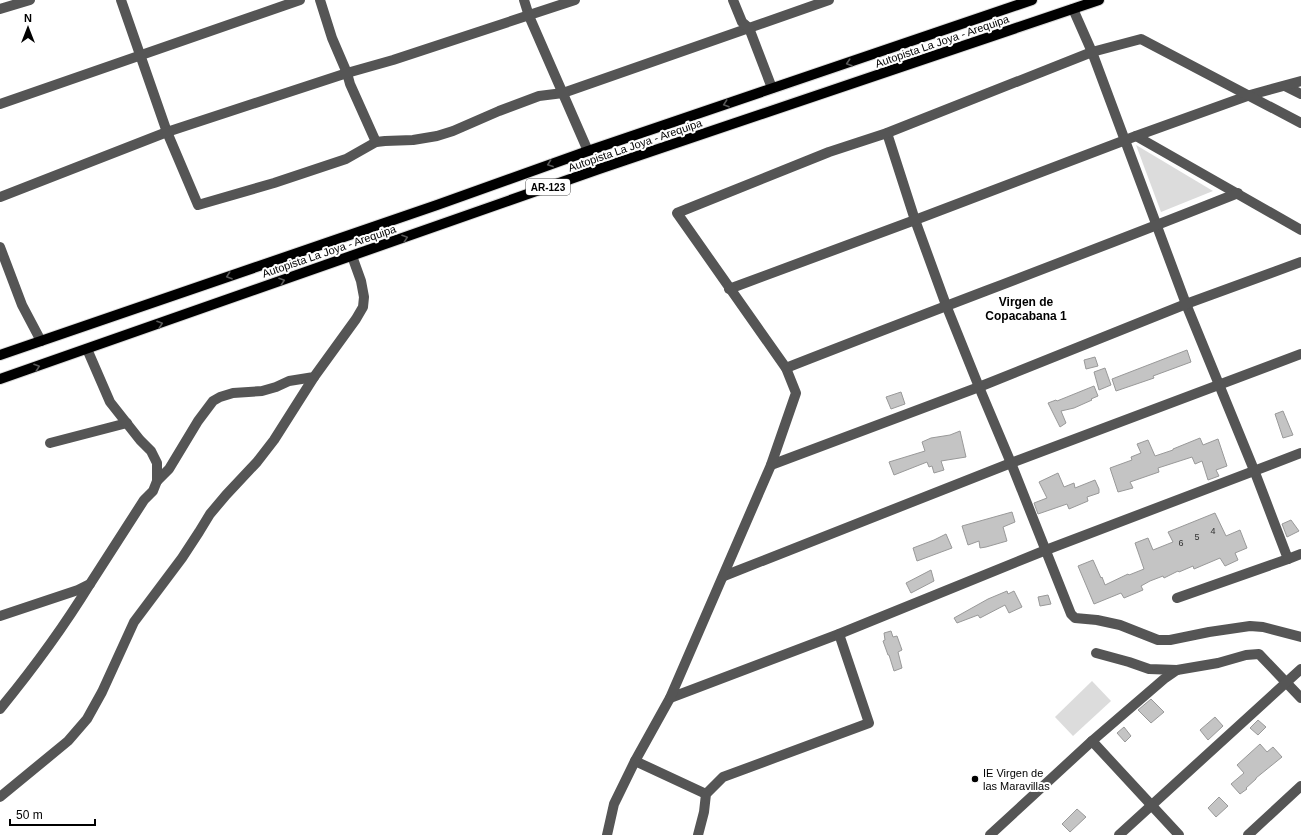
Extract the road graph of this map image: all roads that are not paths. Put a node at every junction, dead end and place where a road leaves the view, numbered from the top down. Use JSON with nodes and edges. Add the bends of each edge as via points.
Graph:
{"nodes":[{"id":1,"x":30,"y":0,"type":"edge"},
{"id":2,"x":121,"y":0,"type":"edge"},
{"id":3,"x":300,"y":0,"type":"edge"},
{"id":4,"x":320,"y":0,"type":"edge"},
{"id":5,"x":524,"y":0,"type":"edge"},
{"id":6,"x":575,"y":0,"type":"edge"},
{"id":7,"x":733,"y":0,"type":"edge"},
{"id":8,"x":830,"y":0,"type":"edge"},
{"id":9,"x":1032,"y":0,"type":"edge"},
{"id":10,"x":1099,"y":0,"type":"edge"},
{"id":11,"x":0,"y":9,"type":"edge"},
{"id":12,"x":1073,"y":9,"type":"junction"},
{"id":13,"x":529,"y":16,"type":"junction"},
{"id":14,"x":749,"y":28,"type":"junction"},
{"id":15,"x":1092,"y":52,"type":"junction"},
{"id":16,"x":140,"y":55,"type":"junction"},
{"id":17,"x":347,"y":73,"type":"junction"},
{"id":18,"x":1301,"y":81,"type":"edge"},
{"id":19,"x":1285,"y":86,"type":"junction"},
{"id":20,"x":772,"y":88,"type":"junction"},
{"id":21,"x":562,"y":93,"type":"junction"},
{"id":22,"x":1301,"y":94,"type":"edge"},
{"id":23,"x":1250,"y":96,"type":"junction"},
{"id":24,"x":0,"y":104,"type":"edge"},
{"id":25,"x":1301,"y":123,"type":"edge"},
{"id":26,"x":167,"y":132,"type":"junction"},
{"id":27,"x":887,"y":133,"type":"junction"},
{"id":28,"x":1136,"y":136,"type":"junction"},
{"id":29,"x":1126,"y":141,"type":"junction"},
{"id":30,"x":376,"y":142,"type":"junction"},
{"id":31,"x":588,"y":151,"type":"junction"},
{"id":32,"x":1238,"y":193,"type":"junction"},
{"id":33,"x":0,"y":197,"type":"edge"},
{"id":34,"x":915,"y":220,"type":"junction"},
{"id":35,"x":1157,"y":226,"type":"junction"},
{"id":36,"x":1301,"y":230,"type":"edge"},
{"id":37,"x":0,"y":247,"type":"edge"},
{"id":38,"x":352,"y":256,"type":"junction"},
{"id":39,"x":1301,"y":262,"type":"edge"},
{"id":40,"x":729,"y":289,"type":"junction"},
{"id":41,"x":1186,"y":304,"type":"junction"},
{"id":42,"x":946,"y":305,"type":"junction"},
{"id":43,"x":41,"y":341,"type":"junction"},
{"id":44,"x":87,"y":349,"type":"junction"},
{"id":45,"x":1301,"y":354,"type":"edge"},
{"id":46,"x":0,"y":355,"type":"edge"},
{"id":47,"x":786,"y":368,"type":"junction"},
{"id":48,"x":314,"y":377,"type":"junction"},
{"id":49,"x":0,"y":379,"type":"edge"},
{"id":50,"x":1218,"y":385,"type":"junction"},
{"id":51,"x":979,"y":387,"type":"junction"},
{"id":52,"x":127,"y":423,"type":"junction"},
{"id":53,"x":50,"y":443,"type":"dead end"},
{"id":54,"x":1301,"y":453,"type":"edge"},
{"id":55,"x":1011,"y":463,"type":"junction"},
{"id":56,"x":771,"y":465,"type":"junction"},
{"id":57,"x":1254,"y":470,"type":"junction"},
{"id":58,"x":157,"y":481,"type":"junction"},
{"id":59,"x":1046,"y":550,"type":"junction"},
{"id":60,"x":1301,"y":554,"type":"edge"},
{"id":61,"x":1288,"y":559,"type":"junction"},
{"id":62,"x":724,"y":576,"type":"junction"},
{"id":63,"x":90,"y":584,"type":"junction"},
{"id":64,"x":1177,"y":598,"type":"dead end"},
{"id":65,"x":0,"y":616,"type":"edge"},
{"id":66,"x":839,"y":634,"type":"junction"},
{"id":67,"x":1301,"y":638,"type":"edge"},
{"id":68,"x":1096,"y":654,"type":"dead end"},
{"id":69,"x":1301,"y":669,"type":"edge"},
{"id":70,"x":1177,"y":670,"type":"junction"},
{"id":71,"x":1285,"y":682,"type":"junction"},
{"id":72,"x":670,"y":698,"type":"junction"},
{"id":73,"x":1301,"y":698,"type":"edge"},
{"id":74,"x":0,"y":709,"type":"edge"},
{"id":75,"x":1092,"y":741,"type":"junction"},
{"id":76,"x":635,"y":761,"type":"junction"},
{"id":77,"x":1301,"y":786,"type":"edge"},
{"id":78,"x":706,"y":794,"type":"junction"},
{"id":79,"x":0,"y":797,"type":"edge"},
{"id":80,"x":1151,"y":805,"type":"junction"},
{"id":81,"x":607,"y":835,"type":"edge"},
{"id":82,"x":698,"y":835,"type":"edge"},
{"id":83,"x":990,"y":835,"type":"edge"},
{"id":84,"x":1119,"y":835,"type":"edge"},
{"id":85,"x":1179,"y":835,"type":"edge"},
{"id":86,"x":1248,"y":835,"type":"edge"}],
"edges":[{"from":1,"to":11,"type":"street"},
{"from":2,"to":16,"type":"street"},
{"from":3,"to":16,"type":"street"},
{"from":4,"to":17,"type":"street"},
{"from":5,"to":13,"type":"street"},
{"from":6,"to":13,"type":"street"},
{"from":7,"to":14,"type":"street","via":[[742,22]]},
{"from":8,"to":14,"type":"street"},
{"from":9,"to":20,"type":"main road","name":"Autopista La Joya - Arequipa","number":"AR-123","one_way":true},
{"from":10,"to":12,"type":"main road","name":"Autopista La Joya - Arequipa","number":"AR-123"},
{"from":12,"to":15,"type":"street"},
{"from":38,"to":12,"type":"main road","name":"Autopista La Joya - Arequipa","number":"AR-123","one_way":true,"via":[[614,164]]},
{"from":13,"to":17,"type":"street"},
{"from":13,"to":21,"type":"street"},
{"from":14,"to":20,"type":"street"},
{"from":14,"to":21,"type":"street"},
{"from":15,"to":23,"type":"street","via":[[1141,39]]},
{"from":15,"to":27,"type":"street"},
{"from":15,"to":29,"type":"street"},
{"from":16,"to":24,"type":"street"},
{"from":16,"to":26,"type":"street"},
{"from":17,"to":26,"type":"street"},
{"from":17,"to":30,"type":"street"},
{"from":18,"to":19,"type":"street"},
{"from":19,"to":22,"type":"street"},
{"from":19,"to":23,"type":"street"},
{"from":20,"to":31,"type":"main road","name":"Autopista La Joya - Arequipa","number":"AR-123","one_way":true},
{"from":21,"to":30,"type":"street","via":[[540,96],[437,136]]},
{"from":21,"to":31,"type":"street"},
{"from":23,"to":25,"type":"street"},
{"from":23,"to":28,"type":"street"},
{"from":26,"to":30,"type":"street","via":[[198,205],[338,161]]},
{"from":26,"to":33,"type":"street"},
{"from":27,"to":34,"type":"street"},
{"from":27,"to":40,"type":"street","via":[[829,152],[677,213]]},
{"from":28,"to":29,"type":"street"},
{"from":28,"to":32,"type":"street"},
{"from":29,"to":34,"type":"street"},
{"from":29,"to":35,"type":"street"},
{"from":31,"to":43,"type":"main road","name":"Autopista La Joya - Arequipa","number":"AR-123","one_way":true},
{"from":32,"to":35,"type":"street"},
{"from":32,"to":36,"type":"street"},
{"from":34,"to":40,"type":"street"},
{"from":34,"to":42,"type":"street"},
{"from":35,"to":41,"type":"street"},
{"from":35,"to":42,"type":"street"},
{"from":37,"to":43,"type":"street","via":[[22,305]]},
{"from":44,"to":38,"type":"main road","name":"Autopista La Joya - Arequipa","number":"AR-123","one_way":true},
{"from":38,"to":48,"type":"street","via":[[361,281],[363,307]]},
{"from":39,"to":41,"type":"street"},
{"from":40,"to":47,"type":"street"},
{"from":41,"to":50,"type":"street"},
{"from":41,"to":51,"type":"street"},
{"from":42,"to":47,"type":"street"},
{"from":42,"to":51,"type":"street"},
{"from":43,"to":46,"type":"main road","name":"Autopista La Joya - Arequipa","number":"AR-123"},
{"from":49,"to":44,"type":"main road","name":"Autopista La Joya - Arequipa","number":"AR-123","one_way":true},
{"from":44,"to":52,"type":"street","via":[[110,402]]},
{"from":45,"to":50,"type":"street"},
{"from":47,"to":56,"type":"street","via":[[796,393]]},
{"from":48,"to":58,"type":"street","via":[[289,381],[262,391],[220,397],[212,401],[169,469]]},
{"from":48,"to":79,"type":"street","via":[[274,440],[210,514],[191,545],[134,622],[87,719],[68,742]]},
{"from":50,"to":55,"type":"street"},
{"from":50,"to":57,"type":"street"},
{"from":51,"to":55,"type":"street"},
{"from":51,"to":56,"type":"street"},
{"from":52,"to":53,"type":"street"},
{"from":52,"to":58,"type":"street","via":[[155,457],[158,467]]},
{"from":54,"to":57,"type":"street"},
{"from":55,"to":59,"type":"street"},
{"from":55,"to":62,"type":"street"},
{"from":56,"to":62,"type":"street"},
{"from":57,"to":59,"type":"street"},
{"from":57,"to":61,"type":"street"},
{"from":58,"to":63,"type":"street","via":[[153,491],[144,500]]},
{"from":59,"to":66,"type":"street"},
{"from":59,"to":67,"type":"street","via":[[1071,614],[1075,618],[1110,623],[1158,640],[1250,626],[1263,627]]},
{"from":60,"to":61,"type":"street"},
{"from":61,"to":64,"type":"street"},
{"from":62,"to":72,"type":"street"},
{"from":63,"to":65,"type":"street"},
{"from":63,"to":74,"type":"street","via":[[23,681]]},
{"from":66,"to":72,"type":"street"},
{"from":66,"to":78,"type":"street","via":[[870,723],[723,777]]},
{"from":68,"to":70,"type":"street","via":[[1149,668]]},
{"from":69,"to":71,"type":"street"},
{"from":70,"to":71,"type":"street","via":[[1259,654]]},
{"from":70,"to":75,"type":"street"},
{"from":71,"to":73,"type":"street"},
{"from":71,"to":80,"type":"street"},
{"from":72,"to":76,"type":"street"},
{"from":75,"to":80,"type":"street"},
{"from":75,"to":83,"type":"street"},
{"from":76,"to":78,"type":"street"},
{"from":76,"to":81,"type":"street","via":[[614,804]]},
{"from":77,"to":86,"type":"street"},
{"from":78,"to":82,"type":"street"},
{"from":80,"to":84,"type":"street"},
{"from":80,"to":85,"type":"street"}]}
